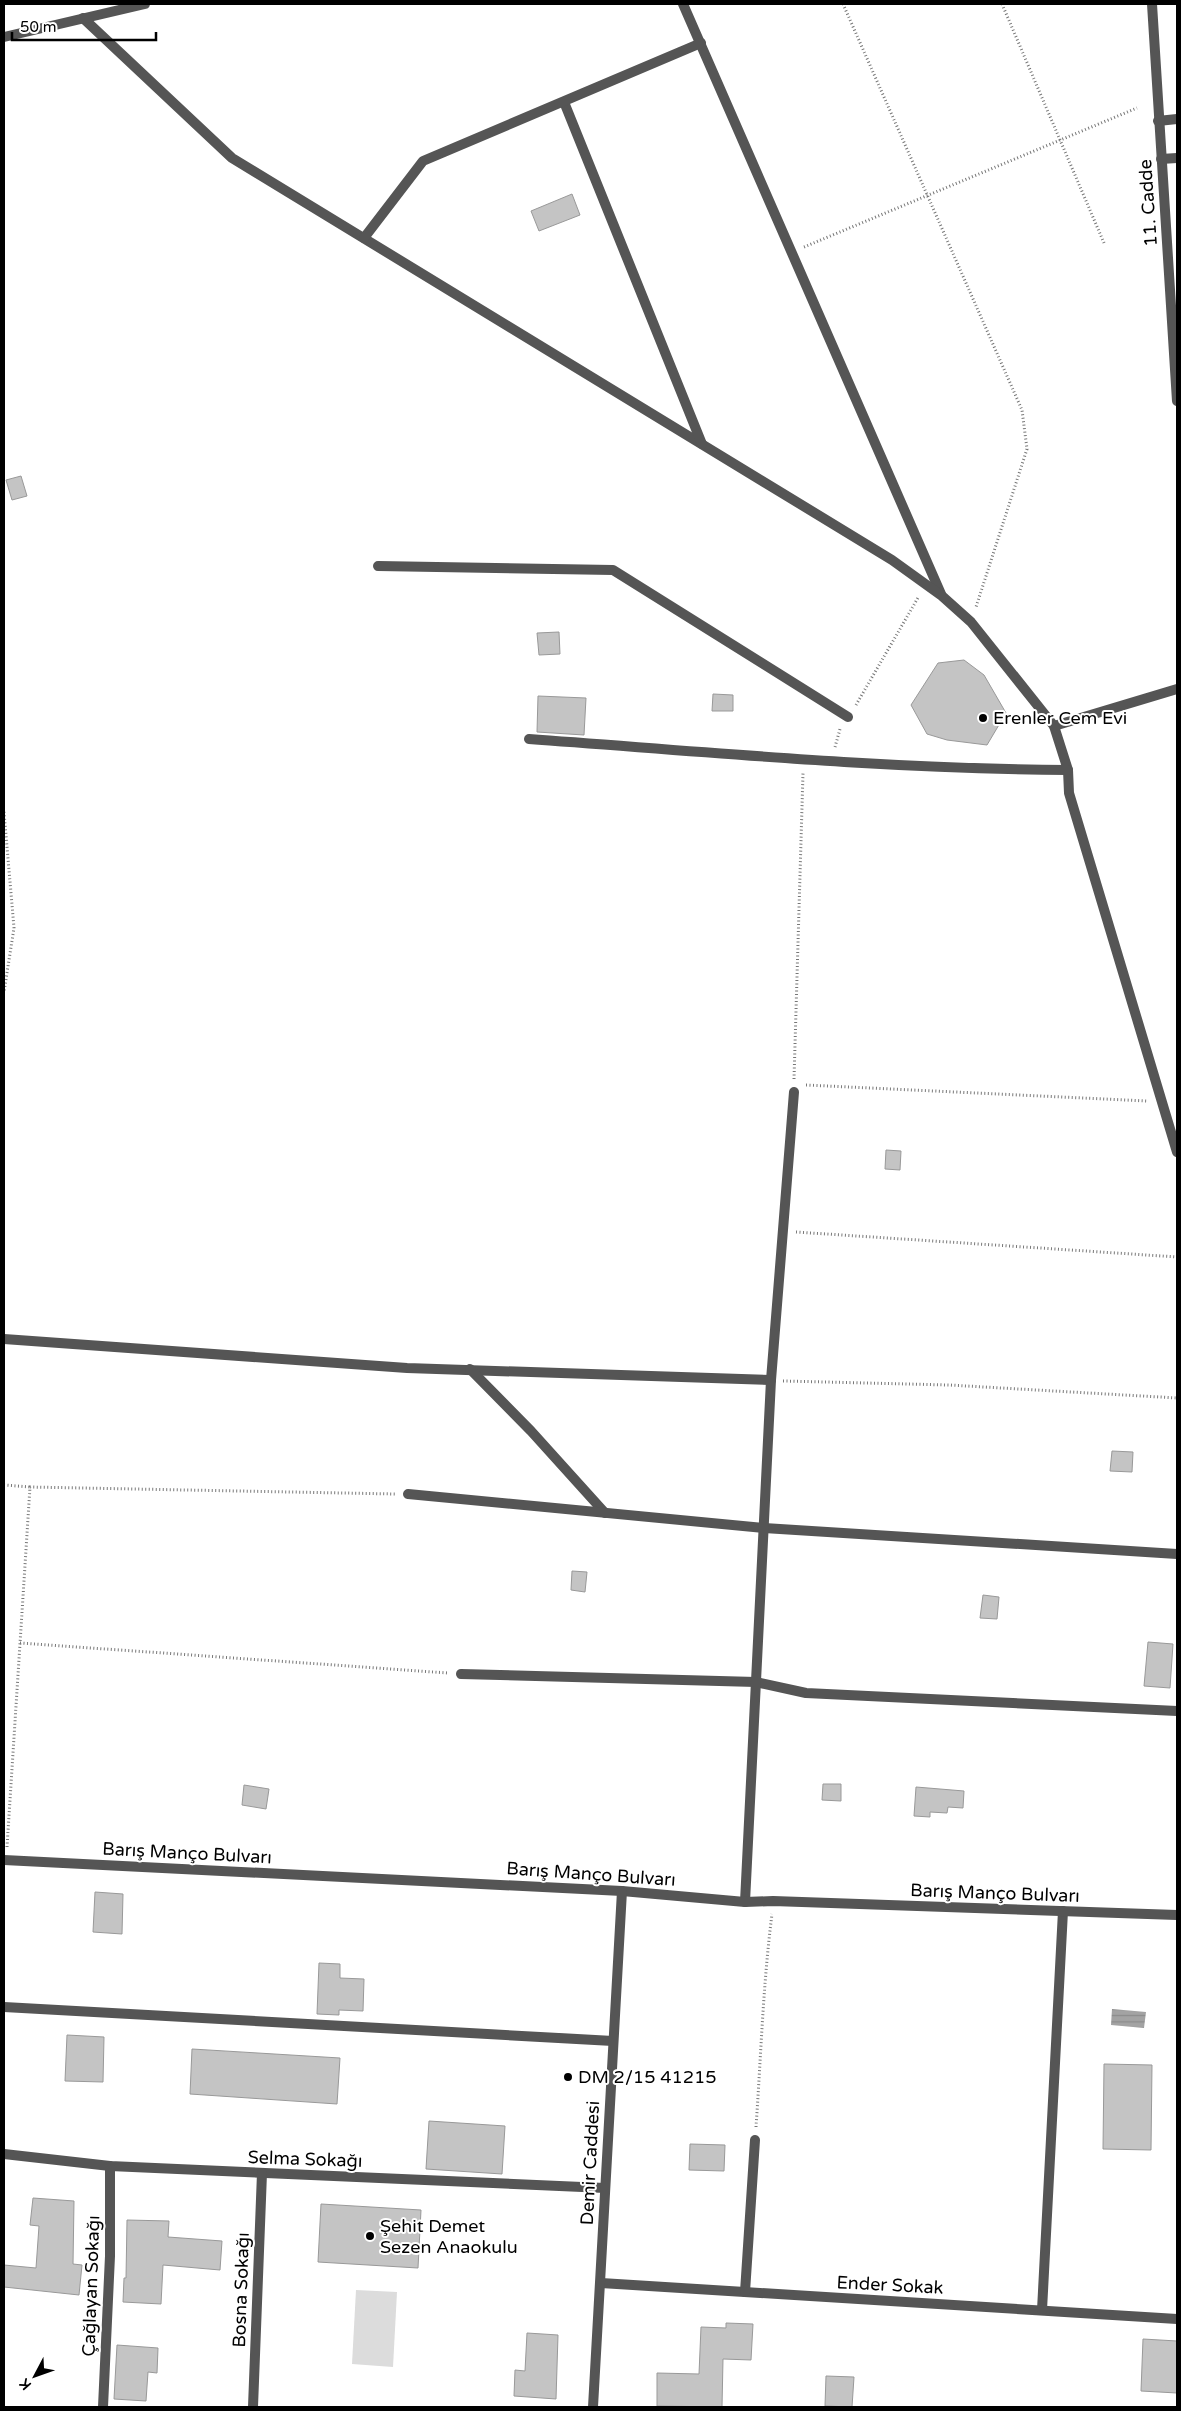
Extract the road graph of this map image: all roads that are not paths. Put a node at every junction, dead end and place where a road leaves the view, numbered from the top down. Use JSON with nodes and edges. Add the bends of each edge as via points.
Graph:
{"nodes":[{"id":1,"x":145,"y":4,"type":"edge"},
{"id":2,"x":683,"y":4,"type":"edge"},
{"id":3,"x":1152,"y":4,"type":"edge"},
{"id":4,"x":83,"y":18,"type":"junction"},
{"id":5,"x":4,"y":37,"type":"edge"},
{"id":6,"x":701,"y":44,"type":"junction"},
{"id":7,"x":564,"y":102,"type":"junction"},
{"id":8,"x":1177,"y":119,"type":"edge"},
{"id":9,"x":1158,"y":121,"type":"junction"},
{"id":10,"x":1177,"y":158,"type":"edge"},
{"id":11,"x":1161,"y":159,"type":"junction"},
{"id":12,"x":364,"y":238,"type":"junction"},
{"id":13,"x":1177,"y":400,"type":"edge"},
{"id":14,"x":702,"y":444,"type":"junction"},
{"id":15,"x":378,"y":566,"type":"dead end"},
{"id":16,"x":942,"y":596,"type":"junction"},
{"id":17,"x":1177,"y":689,"type":"edge"},
{"id":18,"x":848,"y":717,"type":"road end"},
{"id":19,"x":1054,"y":726,"type":"junction"},
{"id":20,"x":530,"y":739,"type":"dead end"},
{"id":21,"x":1068,"y":770,"type":"junction"},
{"id":22,"x":794,"y":1088,"type":"road end"},
{"id":23,"x":1177,"y":1152,"type":"edge"},
{"id":24,"x":4,"y":1339,"type":"edge"},
{"id":25,"x":470,"y":1370,"type":"junction"},
{"id":26,"x":771,"y":1380,"type":"junction"},
{"id":27,"x":408,"y":1494,"type":"road end"},
{"id":28,"x":605,"y":1512,"type":"junction"},
{"id":29,"x":764,"y":1528,"type":"junction"},
{"id":30,"x":1177,"y":1554,"type":"edge"},
{"id":31,"x":461,"y":1674,"type":"road end"},
{"id":32,"x":756,"y":1682,"type":"junction"},
{"id":33,"x":1177,"y":1711,"type":"edge"},
{"id":34,"x":5,"y":1860,"type":"edge"},
{"id":35,"x":622,"y":1891,"type":"junction"},
{"id":36,"x":745,"y":1902,"type":"junction"},
{"id":37,"x":1063,"y":1911,"type":"junction"},
{"id":38,"x":1177,"y":1915,"type":"edge"},
{"id":39,"x":4,"y":2007,"type":"edge"},
{"id":40,"x":613,"y":2041,"type":"junction"},
{"id":41,"x":755,"y":2140,"type":"road end"},
{"id":42,"x":4,"y":2154,"type":"edge"},
{"id":43,"x":110,"y":2166,"type":"junction"},
{"id":44,"x":262,"y":2173,"type":"junction"},
{"id":45,"x":605,"y":2188,"type":"junction"},
{"id":46,"x":600,"y":2283,"type":"junction"},
{"id":47,"x":745,"y":2292,"type":"junction"},
{"id":48,"x":1042,"y":2310,"type":"junction"},
{"id":49,"x":1177,"y":2319,"type":"edge"},
{"id":50,"x":103,"y":2407,"type":"edge"},
{"id":51,"x":253,"y":2407,"type":"edge"},
{"id":52,"x":593,"y":2407,"type":"edge"}],
"edges":[{"from":1,"to":4,"type":"street"},
{"from":2,"to":6,"type":"street"},
{"from":3,"to":9,"type":"street","name":"11. Cadde"},
{"from":4,"to":5,"type":"street"},
{"from":4,"to":12,"type":"street","via":[[232,158]]},
{"from":6,"to":7,"type":"street"},
{"from":6,"to":16,"type":"street"},
{"from":7,"to":12,"type":"street","via":[[423,161]]},
{"from":7,"to":14,"type":"street"},
{"from":8,"to":9,"type":"street"},
{"from":9,"to":11,"type":"street","name":"11. Cadde"},
{"from":10,"to":11,"type":"street"},
{"from":11,"to":13,"type":"street","name":"11. Cadde"},
{"from":12,"to":14,"type":"street"},
{"from":14,"to":16,"type":"street","via":[[892,560]]},
{"from":15,"to":18,"type":"street","via":[[613,570]]},
{"from":16,"to":19,"type":"street","via":[[971,622]]},
{"from":17,"to":19,"type":"street"},
{"from":19,"to":21,"type":"street"},
{"from":20,"to":21,"type":"street","via":[[804,760]]},
{"from":21,"to":23,"type":"street","via":[[1070,793]]},
{"from":22,"to":26,"type":"street"},
{"from":24,"to":25,"type":"street"},
{"from":25,"to":26,"type":"street"},
{"from":25,"to":28,"type":"street"},
{"from":26,"to":29,"type":"street"},
{"from":27,"to":28,"type":"street"},
{"from":28,"to":29,"type":"street"},
{"from":29,"to":30,"type":"street"},
{"from":29,"to":32,"type":"street"},
{"from":31,"to":32,"type":"street"},
{"from":32,"to":33,"type":"street","via":[[806,1693]]},
{"from":32,"to":36,"type":"street"},
{"from":34,"to":35,"type":"street","name":"Barış Manço Bulvarı"},
{"from":35,"to":36,"type":"street","name":"Barış Manço Bulvarı"},
{"from":35,"to":40,"type":"street","name":"Demir Caddesi"},
{"from":36,"to":37,"type":"street","name":"Barış Manço Bulvarı"},
{"from":37,"to":38,"type":"street","name":"Barış Manço Bulvarı"},
{"from":37,"to":48,"type":"street"},
{"from":39,"to":40,"type":"street"},
{"from":40,"to":45,"type":"street","name":"Demir Caddesi"},
{"from":41,"to":47,"type":"street"},
{"from":42,"to":43,"type":"street","name":"Selma Sokağı"},
{"from":43,"to":44,"type":"street","name":"Selma Sokağı"},
{"from":43,"to":50,"type":"street","name":"Çağlayan Sokağı","via":[[110,2256]]},
{"from":44,"to":45,"type":"street","name":"Selma Sokağı"},
{"from":44,"to":51,"type":"street","name":"Bosna Sokağı"},
{"from":45,"to":46,"type":"street","name":"Demir Caddesi"},
{"from":46,"to":47,"type":"street","name":"Ender Sokak"},
{"from":46,"to":52,"type":"street","name":"Demir Caddesi"},
{"from":47,"to":48,"type":"street","name":"Ender Sokak"},
{"from":48,"to":49,"type":"street","name":"Ender Sokak"}]}
